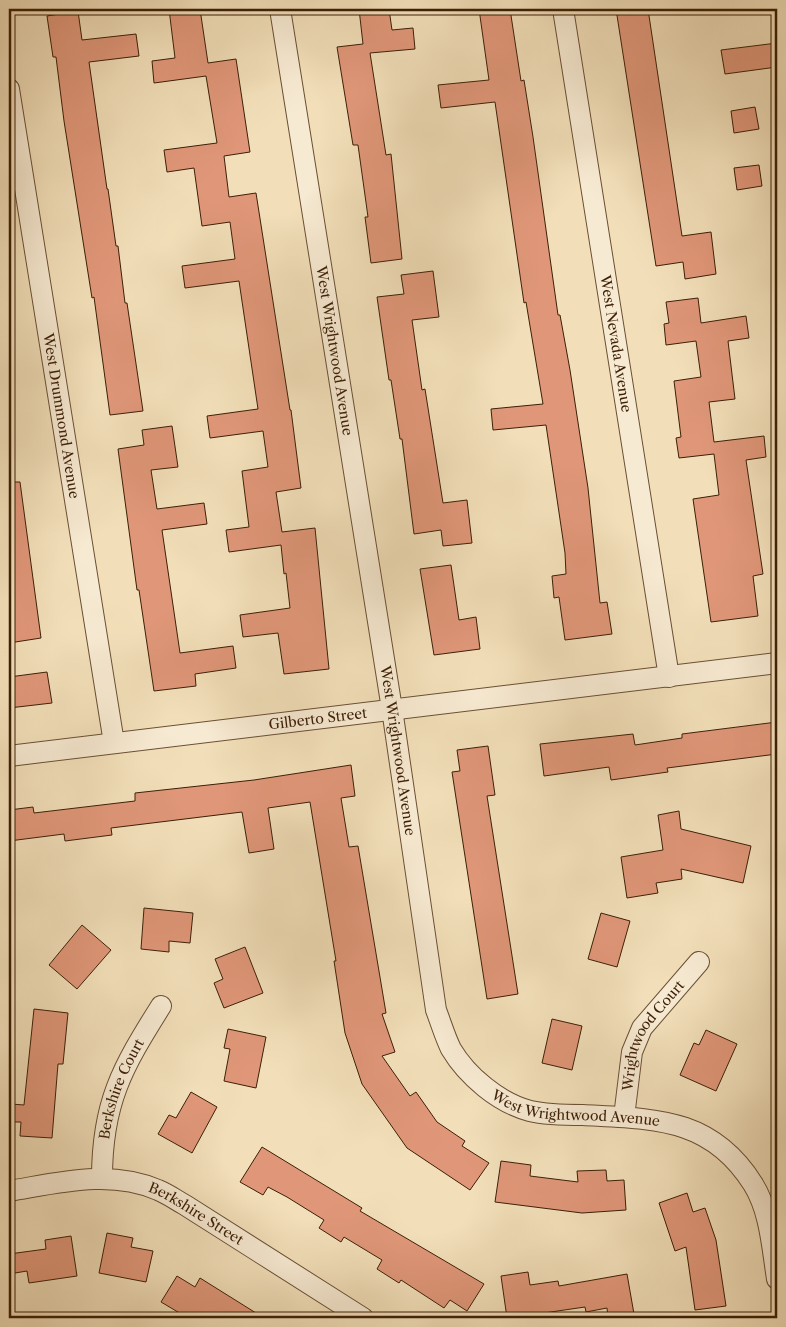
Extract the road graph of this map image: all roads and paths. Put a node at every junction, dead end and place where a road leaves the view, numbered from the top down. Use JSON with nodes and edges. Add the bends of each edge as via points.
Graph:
{"nodes":[{"id":1,"x":280,"y":9,"type":"edge"},
{"id":2,"x":563,"y":9,"type":"edge"},
{"id":3,"x":9,"y":89,"type":"edge"},
{"id":4,"x":777,"y":663,"type":"edge"},
{"id":5,"x":669,"y":677,"type":"junction"},
{"id":6,"x":392,"y":709,"type":"junction"},
{"id":7,"x":114,"y":743,"type":"junction"},
{"id":8,"x":9,"y":756,"type":"edge"},
{"id":9,"x":699,"y":962,"type":"dead end"},
{"id":10,"x":161,"y":1006,"type":"dead end"},
{"id":11,"x":624,"y":1117,"type":"junction"},
{"id":12,"x":102,"y":1178,"type":"junction"},
{"id":13,"x":9,"y":1191,"type":"edge"},
{"id":14,"x":777,"y":1279,"type":"edge"},
{"id":15,"x":363,"y":1318,"type":"edge"}],
"edges":[{"from":1,"to":6,"type":"street","name":"West Wrightwood Avenue"},
{"from":2,"to":5,"type":"street","name":"West Nevada Avenue"},
{"from":3,"to":7,"type":"street","name":"West Drummond Avenue"},
{"from":4,"to":5,"type":"street","name":"Gilberto Street"},
{"from":5,"to":6,"type":"street","name":"Gilberto Street"},
{"from":6,"to":7,"type":"street","name":"Gilberto Street"},
{"from":6,"to":11,"type":"street","name":"West Wrightwood Avenue","via":[[436,1010],[452,1049],[479,1082],[513,1104],[551,1114]]},
{"from":7,"to":8,"type":"street","name":"Gilberto Street"},
{"from":9,"to":11,"type":"street","name":"Wrightwood Court","via":[[642,1028],[632,1052]]},
{"from":10,"to":12,"type":"street","name":"Berkshire Court","via":[[130,1055],[110,1104],[102,1147]]},
{"from":11,"to":14,"type":"street","name":"West Wrightwood Avenue","via":[[686,1127],[729,1152],[754,1184],[762,1204]]},
{"from":12,"to":13,"type":"street","name":"Berkshire Street"},
{"from":12,"to":15,"type":"street","name":"Berkshire Street","via":[[135,1182],[186,1205]]}]}
